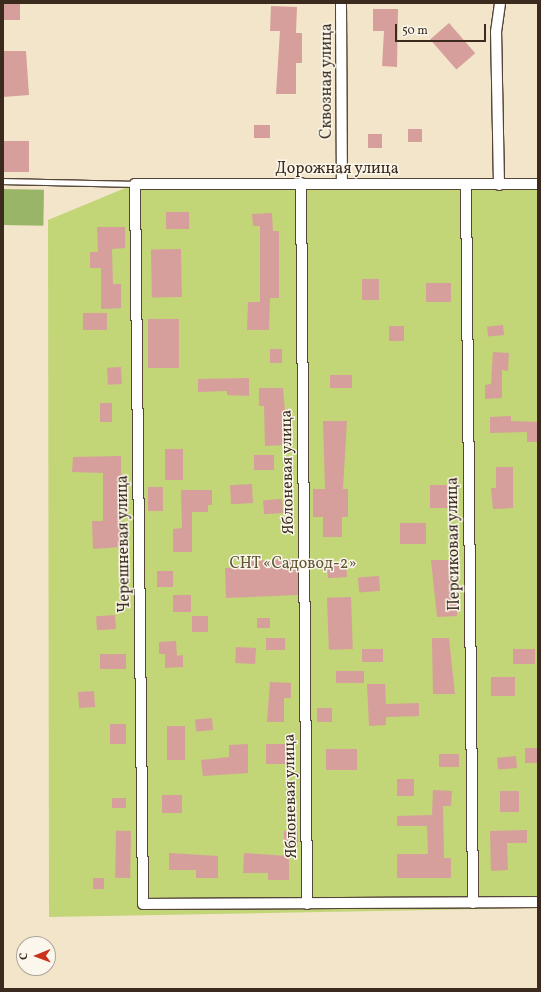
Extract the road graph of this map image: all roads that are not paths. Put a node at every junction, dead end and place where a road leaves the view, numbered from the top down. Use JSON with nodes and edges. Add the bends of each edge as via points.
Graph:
{"nodes":[{"id":1,"x":341,"y":3,"type":"edge"},
{"id":2,"x":500,"y":3,"type":"edge"},
{"id":3,"x":3,"y":181,"type":"edge"},
{"id":4,"x":301,"y":183,"type":"junction"},
{"id":5,"x":135,"y":184,"type":"junction"},
{"id":6,"x":342,"y":184,"type":"junction"},
{"id":7,"x":538,"y":184,"type":"edge"},
{"id":8,"x":466,"y":185,"type":"junction"},
{"id":9,"x":499,"y":185,"type":"junction"},
{"id":10,"x":538,"y":902,"type":"edge"},
{"id":11,"x":473,"y":903,"type":"junction"},
{"id":12,"x":308,"y":904,"type":"junction"}],
"edges":[{"from":1,"to":6,"type":"street","name":"Сквозная улица"},
{"from":2,"to":9,"type":"street","via":[[496,32]]},
{"from":3,"to":5,"type":"lane"},
{"from":4,"to":5,"type":"street","name":"Дорожная улица"},
{"from":4,"to":6,"type":"street","name":"Дорожная улица"},
{"from":4,"to":12,"type":"street","name":"Яблоневая улица"},
{"from":5,"to":12,"type":"street","name":"Черешневая улица","via":[[143,904]]},
{"from":6,"to":8,"type":"street","name":"Дорожная улица"},
{"from":7,"to":9,"type":"street","name":"Дорожная улица"},
{"from":8,"to":9,"type":"street","name":"Дорожная улица"},
{"from":8,"to":11,"type":"street","name":"Персиковая улица"},
{"from":10,"to":11,"type":"street"},
{"from":11,"to":12,"type":"street"}]}
